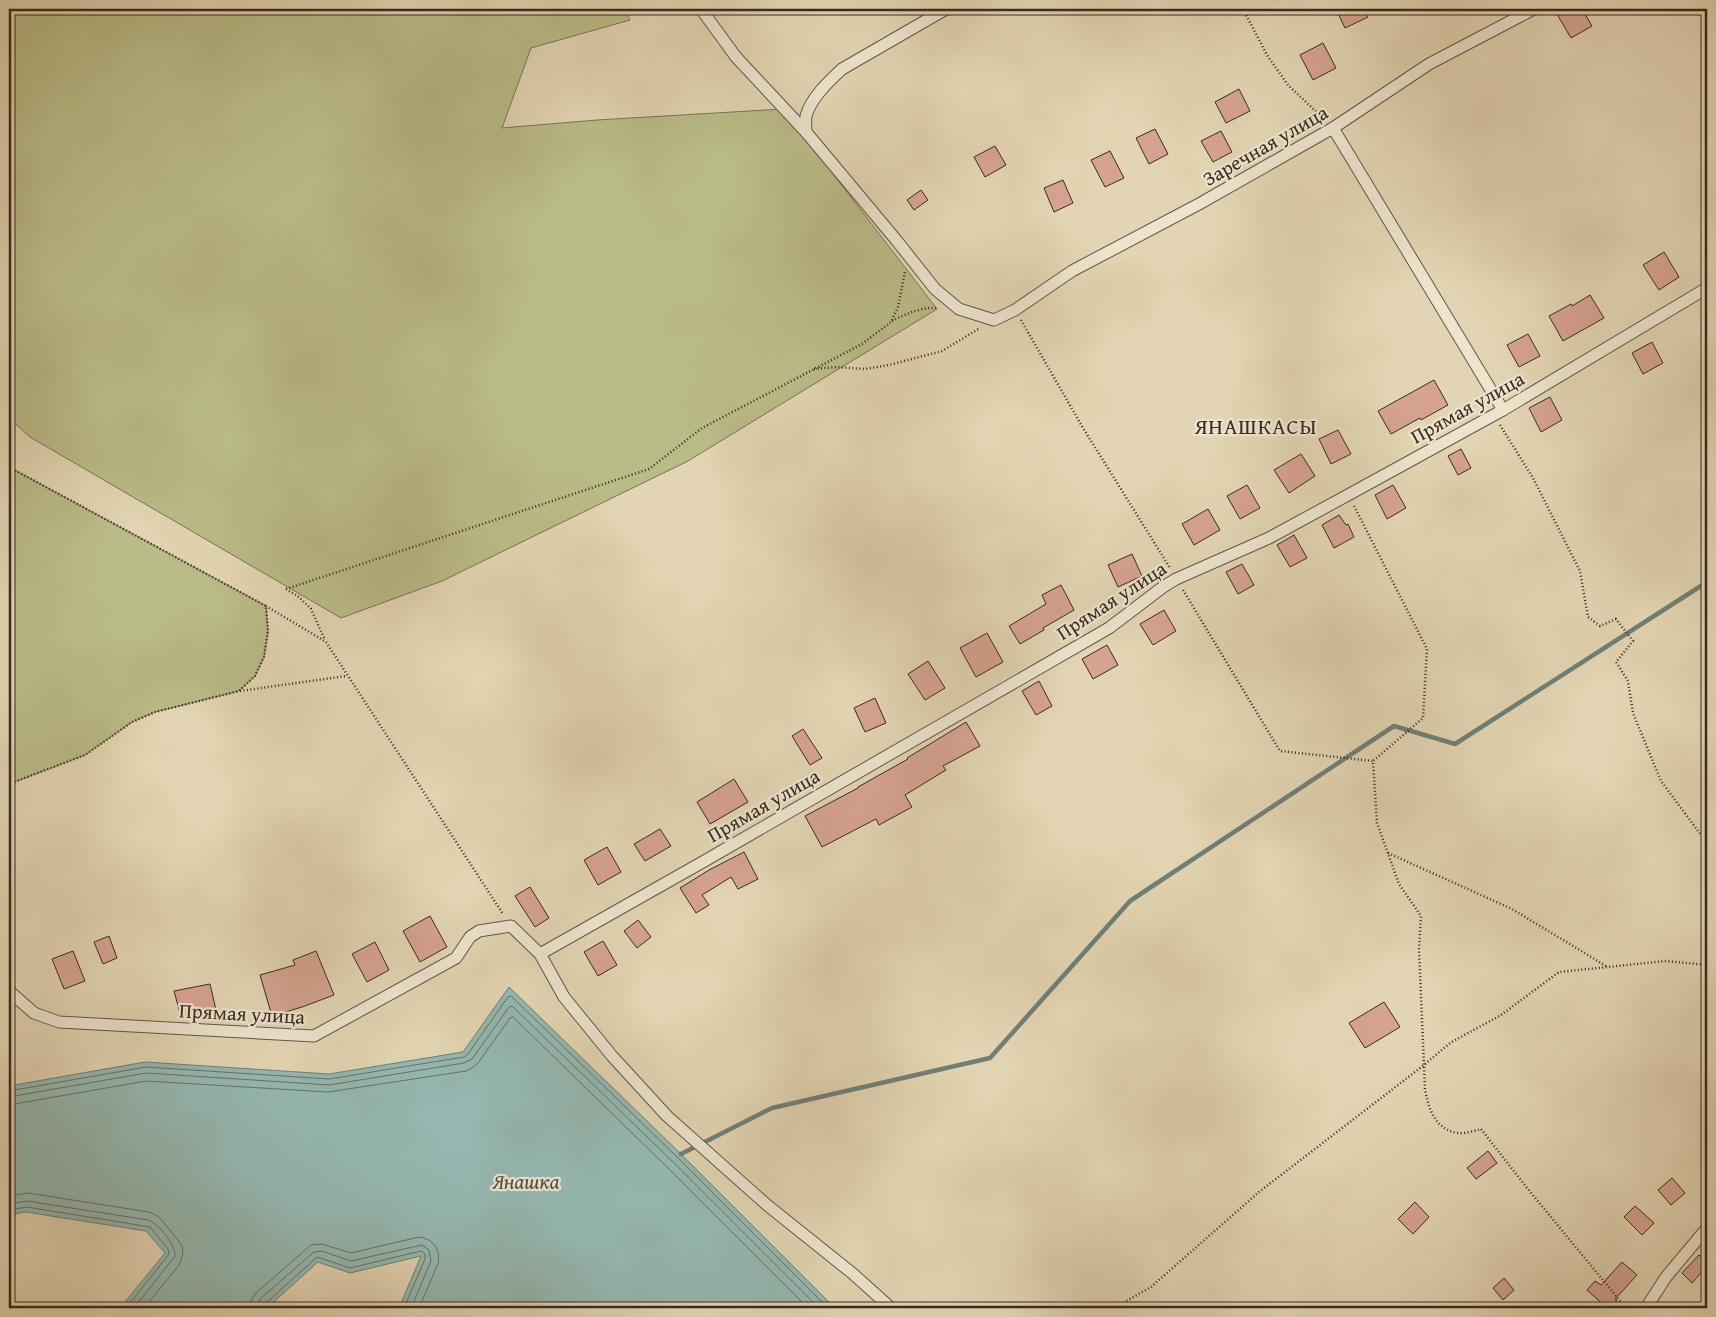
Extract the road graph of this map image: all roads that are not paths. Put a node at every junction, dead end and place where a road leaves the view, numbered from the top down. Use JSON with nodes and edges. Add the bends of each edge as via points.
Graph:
{"nodes":[{"id":1,"x":701,"y":9,"type":"edge"},
{"id":2,"x":946,"y":9,"type":"edge"},
{"id":3,"x":1532,"y":10,"type":"dead end"},
{"id":4,"x":1333,"y":128,"type":"junction"},
{"id":5,"x":806,"y":132,"type":"junction"},
{"id":6,"x":1707,"y":288,"type":"edge"},
{"id":7,"x":1498,"y":413,"type":"junction"},
{"id":8,"x":540,"y":954,"type":"junction"},
{"id":9,"x":9,"y":991,"type":"edge"},
{"id":10,"x":1707,"y":1228,"type":"edge"},
{"id":11,"x":891,"y":1308,"type":"edge"},
{"id":12,"x":1646,"y":1308,"type":"edge"}],
"edges":[{"from":1,"to":5,"type":"street","via":[[736,57]]},
{"from":2,"to":5,"type":"street","via":[[842,69],[828,81],[811,104],[806,117]]},
{"from":3,"to":4,"type":"street","name":"Заречная улица","via":[[1429,64]]},
{"from":4,"to":5,"type":"street","name":"Заречная улица","via":[[1072,271],[1015,310],[994,320],[959,309],[934,289]]},
{"from":4,"to":7,"type":"street"},
{"from":6,"to":7,"type":"street","name":"Прямая улица"},
{"from":7,"to":8,"type":"street","name":"Прямая улица","via":[[1269,538],[1176,579],[1109,628]]},
{"from":8,"to":9,"type":"street","name":"Прямая улица","via":[[510,926],[479,931],[470,937],[456,958],[314,1036],[59,1022],[34,1012]]},
{"from":8,"to":11,"type":"street","via":[[564,997],[667,1116]]},
{"from":10,"to":12,"type":"street","via":[[1666,1277]]}]}
